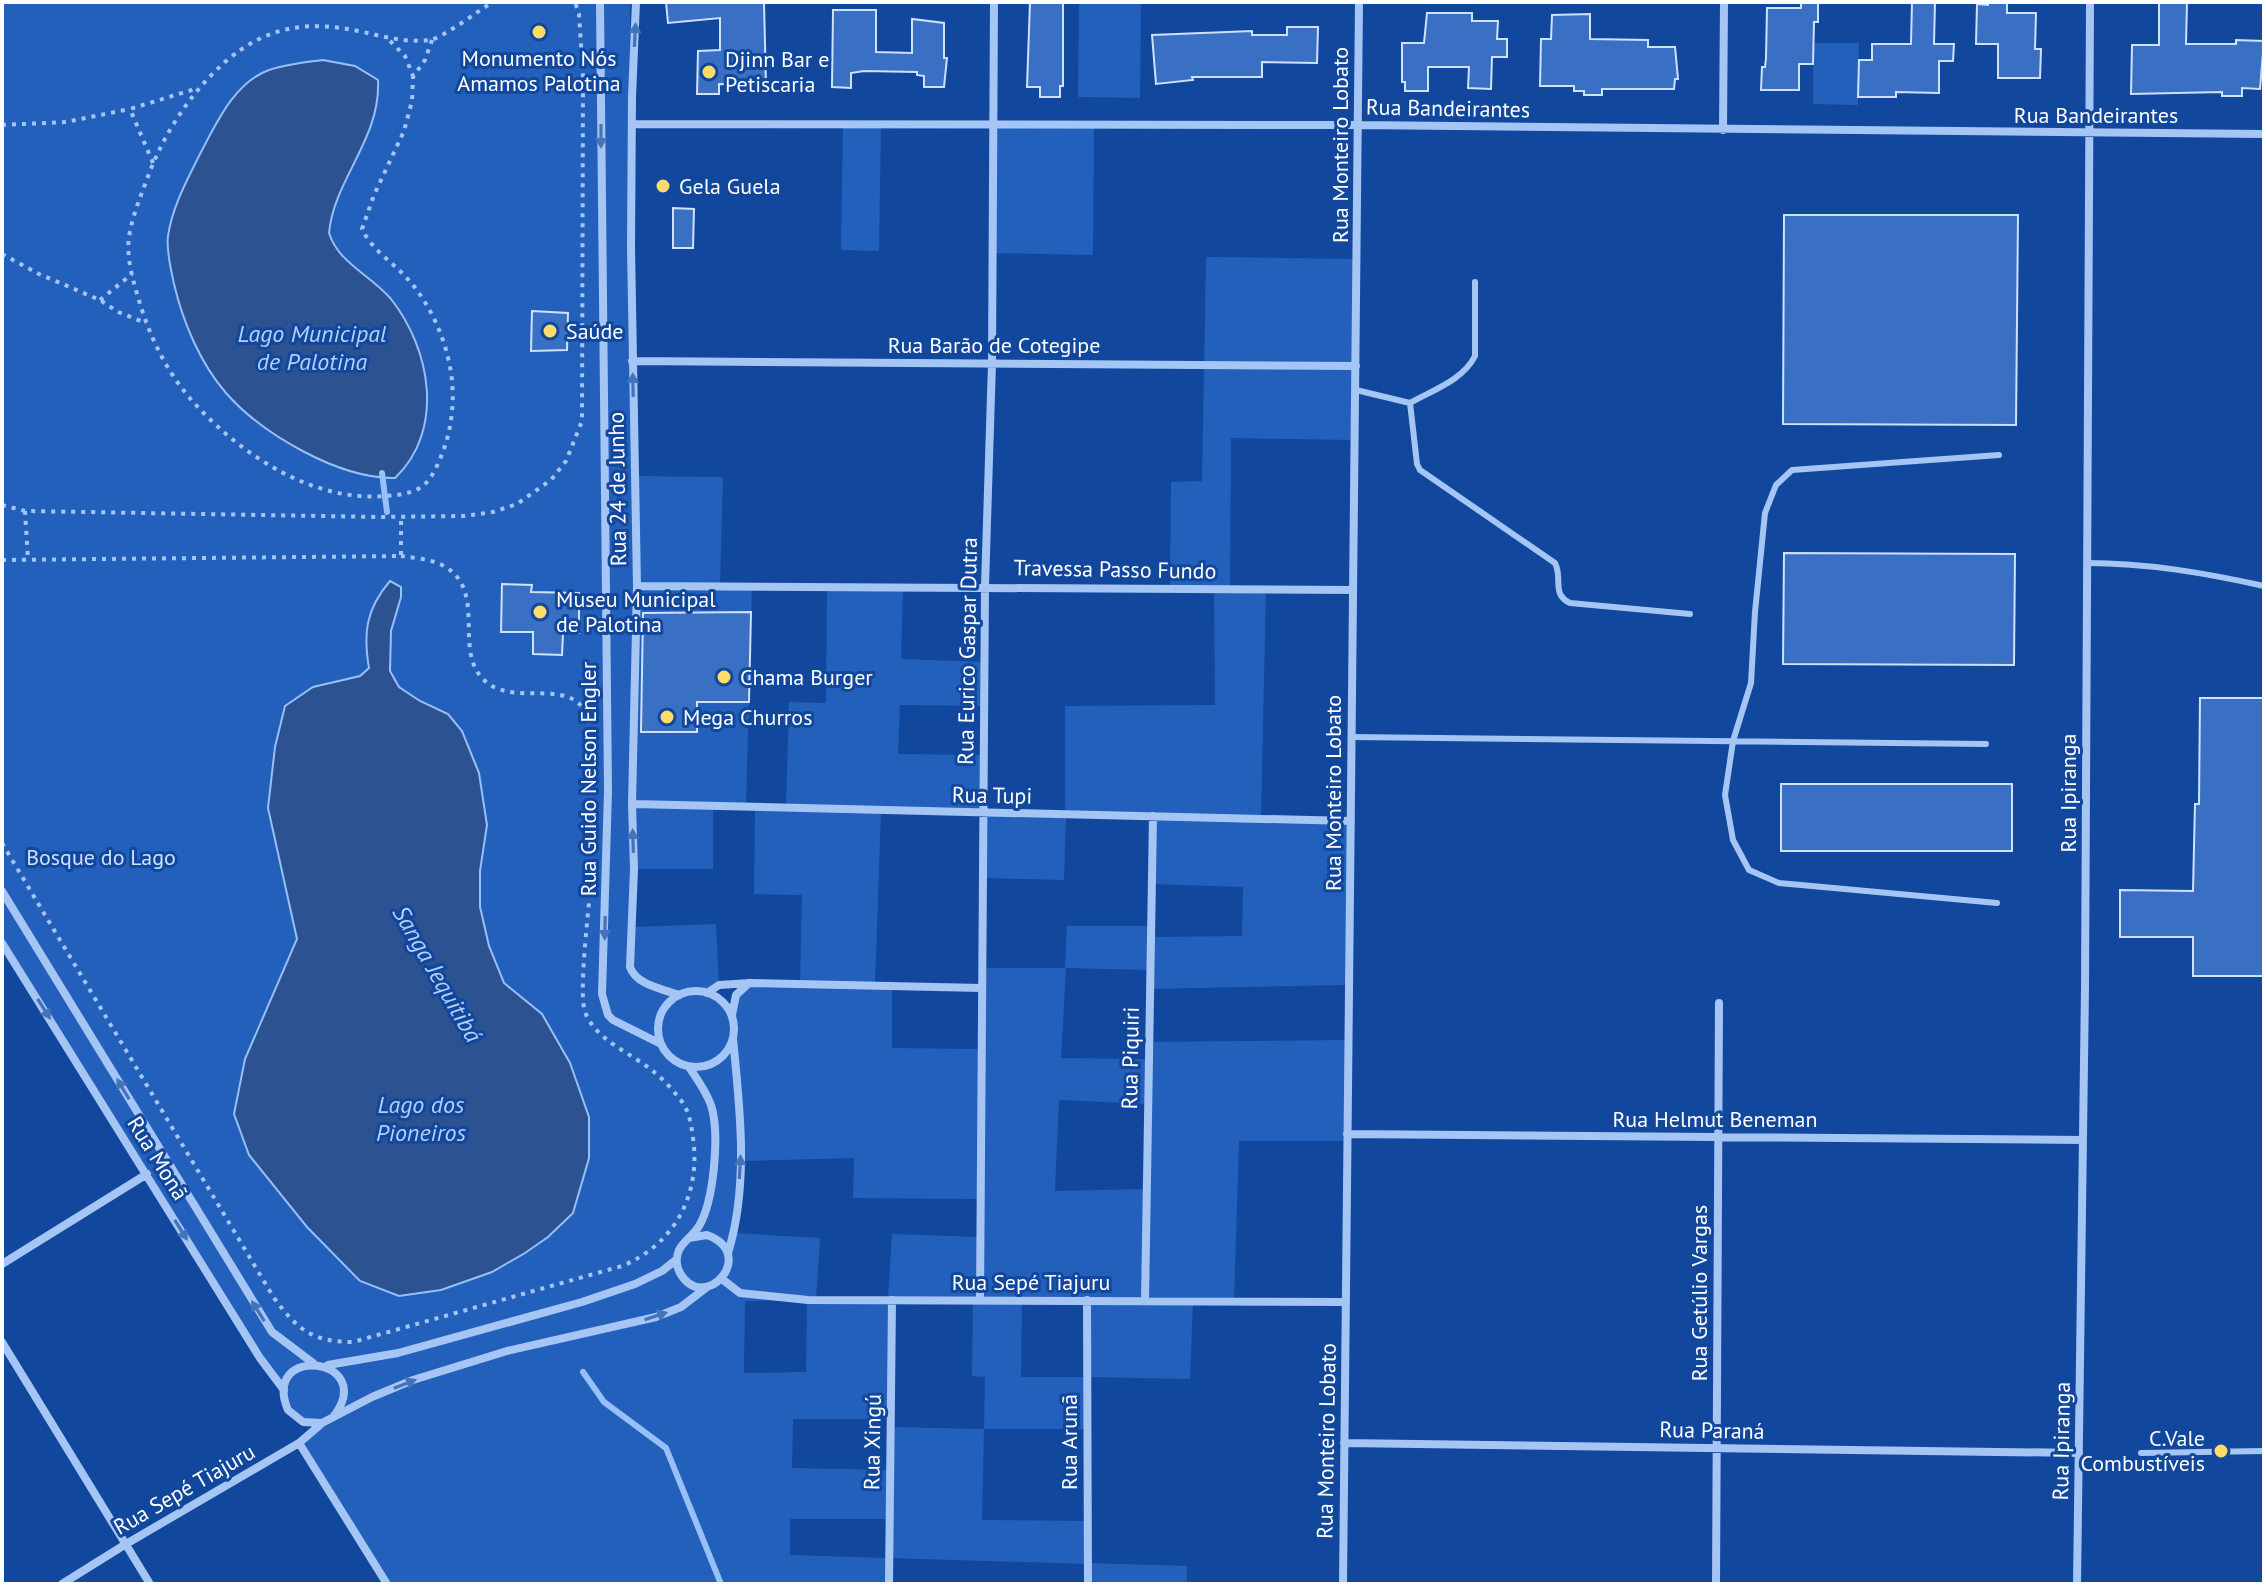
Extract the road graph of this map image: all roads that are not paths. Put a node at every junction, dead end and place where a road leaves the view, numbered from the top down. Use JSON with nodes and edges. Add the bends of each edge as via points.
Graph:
{"nodes":[{"id":1,"x":600,"y":2,"type":"edge"},
{"id":2,"x":636,"y":2,"type":"edge"},
{"id":3,"x":994,"y":2,"type":"edge"},
{"id":4,"x":1359,"y":2,"type":"edge"},
{"id":5,"x":1724,"y":2,"type":"edge"},
{"id":6,"x":2090,"y":2,"type":"edge"},
{"id":7,"x":632,"y":124,"type":"junction"},
{"id":8,"x":992,"y":125,"type":"junction"},
{"id":9,"x":1359,"y":125,"type":"junction"},
{"id":10,"x":1723,"y":130,"type":"junction"},
{"id":11,"x":2089,"y":133,"type":"junction"},
{"id":12,"x":2264,"y":134,"type":"edge"},
{"id":13,"x":1475,"y":282,"type":"dead end"},
{"id":14,"x":632,"y":361,"type":"junction"},
{"id":15,"x":992,"y":363,"type":"junction"},
{"id":16,"x":1356,"y":366,"type":"junction"},
{"id":17,"x":1356,"y":390,"type":"junction"},
{"id":18,"x":1410,"y":403,"type":"junction"},
{"id":19,"x":1999,"y":455,"type":"dead end"},
{"id":20,"x":2087,"y":563,"type":"junction"},
{"id":21,"x":637,"y":586,"type":"junction"},
{"id":22,"x":985,"y":586,"type":"junction"},
{"id":23,"x":2264,"y":586,"type":"edge"},
{"id":24,"x":1353,"y":590,"type":"junction"},
{"id":25,"x":1690,"y":614,"type":"dead end"},
{"id":26,"x":1351,"y":737,"type":"junction"},
{"id":27,"x":1733,"y":741,"type":"junction"},
{"id":28,"x":1986,"y":744,"type":"dead end"},
{"id":29,"x":632,"y":804,"type":"junction"},
{"id":30,"x":984,"y":813,"type":"junction"},
{"id":31,"x":1153,"y":816,"type":"junction"},
{"id":32,"x":1351,"y":821,"type":"junction"},
{"id":33,"x":2,"y":891,"type":"edge"},
{"id":34,"x":1997,"y":903,"type":"dead end"},
{"id":35,"x":2,"y":943,"type":"edge"},
{"id":36,"x":750,"y":983,"type":"junction"},
{"id":37,"x":982,"y":988,"type":"junction"},
{"id":38,"x":707,"y":993,"type":"junction"},
{"id":39,"x":679,"y":995,"type":"junction"},
{"id":40,"x":1719,"y":1003,"type":"dead end"},
{"id":41,"x":732,"y":1017,"type":"junction"},
{"id":42,"x":733,"y":1038,"type":"junction"},
{"id":43,"x":661,"y":1044,"type":"junction"},
{"id":44,"x":689,"y":1067,"type":"junction"},
{"id":45,"x":1347,"y":1134,"type":"junction"},
{"id":46,"x":1718,"y":1137,"type":"junction"},
{"id":47,"x":2083,"y":1140,"type":"junction"},
{"id":48,"x":147,"y":1174,"type":"junction"},
{"id":49,"x":689,"y":1238,"type":"junction"},
{"id":50,"x":728,"y":1253,"type":"junction"},
{"id":51,"x":676,"y":1260,"type":"junction"},
{"id":52,"x":2,"y":1264,"type":"edge"},
{"id":53,"x":722,"y":1279,"type":"junction"},
{"id":54,"x":707,"y":1287,"type":"junction"},
{"id":55,"x":892,"y":1300,"type":"junction"},
{"id":56,"x":980,"y":1300,"type":"junction"},
{"id":57,"x":1087,"y":1300,"type":"junction"},
{"id":58,"x":1145,"y":1301,"type":"junction"},
{"id":59,"x":1346,"y":1302,"type":"junction"},
{"id":60,"x":2,"y":1342,"type":"edge"},
{"id":61,"x":318,"y":1364,"type":"junction"},
{"id":62,"x":284,"y":1390,"type":"junction"},
{"id":63,"x":334,"y":1416,"type":"junction"},
{"id":64,"x":303,"y":1422,"type":"junction"},
{"id":65,"x":322,"y":1423,"type":"junction"},
{"id":66,"x":299,"y":1443,"type":"junction"},
{"id":67,"x":1344,"y":1443,"type":"junction"},
{"id":68,"x":1716,"y":1448,"type":"junction"},
{"id":69,"x":2264,"y":1451,"type":"edge"},
{"id":70,"x":2079,"y":1453,"type":"junction"},
{"id":71,"x":2141,"y":1453,"type":"dead end"},
{"id":72,"x":126,"y":1544,"type":"junction"},
{"id":73,"x":62,"y":1584,"type":"edge"},
{"id":74,"x":150,"y":1584,"type":"edge"},
{"id":75,"x":387,"y":1584,"type":"edge"},
{"id":76,"x":889,"y":1584,"type":"edge"},
{"id":77,"x":1088,"y":1584,"type":"edge"},
{"id":78,"x":1343,"y":1584,"type":"edge"},
{"id":79,"x":1716,"y":1584,"type":"edge"},
{"id":80,"x":2077,"y":1584,"type":"edge"}],
"edges":[{"from":1,"to":43,"type":"street","name":"Rua Guido Nelson Engler","one_way":true,"via":[[608,775],[602,994],[613,1020]]},
{"from":7,"to":2,"type":"street","name":"Rua 24 de Junho","one_way":true},
{"from":3,"to":8,"type":"street","name":"Rua Eurico Gaspar Dutra"},
{"from":4,"to":9,"type":"street","name":"Rua Monteiro Lobato"},
{"from":5,"to":10,"type":"street"},
{"from":6,"to":11,"type":"street","name":"Rua Ipiranga"},
{"from":7,"to":8,"type":"street","name":"Rua Bandeirantes"},
{"from":7,"to":14,"type":"street","name":"Rua 24 de Junho"},
{"from":8,"to":9,"type":"street","name":"Rua Bandeirantes"},
{"from":8,"to":15,"type":"street","name":"Rua Eurico Gaspar Dutra"},
{"from":9,"to":10,"type":"street","name":"Rua Bandeirantes"},
{"from":9,"to":16,"type":"street","name":"Rua Monteiro Lobato"},
{"from":10,"to":11,"type":"street","name":"Rua Bandeirantes"},
{"from":11,"to":12,"type":"street","name":"Rua Bandeirantes"},
{"from":11,"to":20,"type":"street","name":"Rua Ipiranga"},
{"from":13,"to":18,"type":"lane","via":[[1475,356],[1470,366]]},
{"from":14,"to":15,"type":"street","name":"Rua Barão de Cotegipe"},
{"from":21,"to":14,"type":"street","name":"Rua 24 de Junho","one_way":true},
{"from":15,"to":16,"type":"street","name":"Rua Barão de Cotegipe"},
{"from":15,"to":22,"type":"street","name":"Rua Eurico Gaspar Dutra"},
{"from":16,"to":17,"type":"street","name":"Rua Monteiro Lobato"},
{"from":17,"to":18,"type":"lane"},
{"from":17,"to":24,"type":"street","name":"Rua Monteiro Lobato"},
{"from":18,"to":25,"type":"lane","via":[[1420,470],[1555,563],[1562,599]]},
{"from":19,"to":27,"type":"lane","via":[[1792,470],[1776,485],[1765,513],[1751,683]]},
{"from":20,"to":23,"type":"lane","via":[[2194,572]]},
{"from":20,"to":47,"type":"street","name":"Rua Ipiranga"},
{"from":21,"to":22,"type":"street","name":"Travessa Passo Fundo"},
{"from":21,"to":29,"type":"street","name":"Rua 24 de Junho"},
{"from":22,"to":24,"type":"street","name":"Travessa Passo Fundo"},
{"from":22,"to":30,"type":"street","name":"Rua Eurico Gaspar Dutra"},
{"from":24,"to":26,"type":"street","name":"Rua Monteiro Lobato"},
{"from":26,"to":27,"type":"lane"},
{"from":26,"to":32,"type":"street","name":"Rua Monteiro Lobato"},
{"from":27,"to":28,"type":"lane"},
{"from":27,"to":34,"type":"lane","via":[[1725,795],[1733,840],[1749,870],[1779,883]]},
{"from":29,"to":30,"type":"street","name":"Rua Tupi"},
{"from":39,"to":29,"type":"street","name":"Rua 24 de Junho","one_way":true,"via":[[640,980],[630,967]]},
{"from":30,"to":31,"type":"street","name":"Rua Tupi"},
{"from":30,"to":37,"type":"street","name":"Rua Eurico Gaspar Dutra"},
{"from":31,"to":32,"type":"street","name":"Rua Tupi"},
{"from":31,"to":58,"type":"street","name":"Rua Piquiri"},
{"from":32,"to":45,"type":"street","name":"Rua Monteiro Lobato"},
{"from":61,"to":33,"type":"street","one_way":true,"via":[[272,1332]]},
{"from":35,"to":48,"type":"street","name":"Rua Monã","one_way":true},
{"from":36,"to":37,"type":"street"},
{"from":36,"to":38,"type":"street","via":[[719,985]]},
{"from":36,"to":41,"type":"street","via":[[736,995]]},
{"from":37,"to":56,"type":"street","name":"Rua Eurico Gaspar Dutra"},
{"from":38,"to":39,"type":"street"},
{"from":38,"to":41,"type":"street"},
{"from":39,"to":43,"type":"street","via":[[660,1016]]},
{"from":40,"to":46,"type":"street","name":"Rua Getúlio Vargas"},
{"from":41,"to":42,"type":"street"},
{"from":42,"to":44,"type":"street","via":[[721,1058]]},
{"from":50,"to":42,"type":"street","one_way":true,"via":[[741,1161]]},
{"from":43,"to":44,"type":"street","via":[[677,1063]]},
{"from":44,"to":49,"type":"street","via":[[712,1107],[714,1141],[710,1198],[699,1228]]},
{"from":45,"to":46,"type":"street","name":"Rua Helmut Beneman"},
{"from":45,"to":59,"type":"street","name":"Rua Monteiro Lobato"},
{"from":46,"to":47,"type":"street","name":"Rua Helmut Beneman"},
{"from":46,"to":68,"type":"street","name":"Rua Getúlio Vargas"},
{"from":47,"to":70,"type":"street","name":"Rua Ipiranga"},
{"from":48,"to":52,"type":"street"},
{"from":48,"to":62,"type":"street","name":"Rua Monã","one_way":true},
{"from":49,"to":50,"type":"street","via":[[717,1238]]},
{"from":49,"to":51,"type":"street"},
{"from":50,"to":53,"type":"street"},
{"from":51,"to":54,"type":"street","via":[[688,1283]]},
{"from":51,"to":61,"type":"street","via":[[635,1284],[582,1302],[398,1353],[343,1365]]},
{"from":53,"to":54,"type":"street"},
{"from":53,"to":55,"type":"street","name":"Rua Sepé Tiajuru","via":[[731,1289],[754,1296]]},
{"from":63,"to":54,"type":"street","one_way":true,"via":[[413,1380],[507,1351],[656,1317],[681,1307]]},
{"from":55,"to":56,"type":"street","name":"Rua Sepé Tiajuru"},
{"from":55,"to":76,"type":"street","name":"Rua Xingú"},
{"from":56,"to":57,"type":"street","name":"Rua Sepé Tiajuru"},
{"from":57,"to":58,"type":"street","name":"Rua Sepé Tiajuru"},
{"from":57,"to":77,"type":"street","name":"Rua Arunã"},
{"from":58,"to":59,"type":"street","name":"Rua Sepé Tiajuru"},
{"from":59,"to":67,"type":"street","name":"Rua Monteiro Lobato"},
{"from":60,"to":72,"type":"street"},
{"from":61,"to":62,"type":"street","via":[[297,1369]]},
{"from":61,"to":63,"type":"street","via":[[337,1375],[344,1392]]},
{"from":62,"to":64,"type":"street","via":[[288,1410]]},
{"from":63,"to":65,"type":"street"},
{"from":64,"to":65,"type":"street"},
{"from":64,"to":66,"type":"street"},
{"from":65,"to":66,"type":"street","name":"Rua Sepé Tiajuru"},
{"from":66,"to":72,"type":"street","name":"Rua Sepé Tiajuru"},
{"from":66,"to":75,"type":"street"},
{"from":67,"to":68,"type":"street","name":"Rua Paraná"},
{"from":67,"to":78,"type":"street","name":"Rua Monteiro Lobato"},
{"from":68,"to":70,"type":"street","name":"Rua Paraná"},
{"from":68,"to":79,"type":"street","name":"Rua Getúlio Vargas"},
{"from":69,"to":71,"type":"lane"},
{"from":70,"to":80,"type":"street","name":"Rua Ipiranga"},
{"from":72,"to":73,"type":"street","name":"Rua Sepé Tiajuru"},
{"from":72,"to":74,"type":"street"}]}
